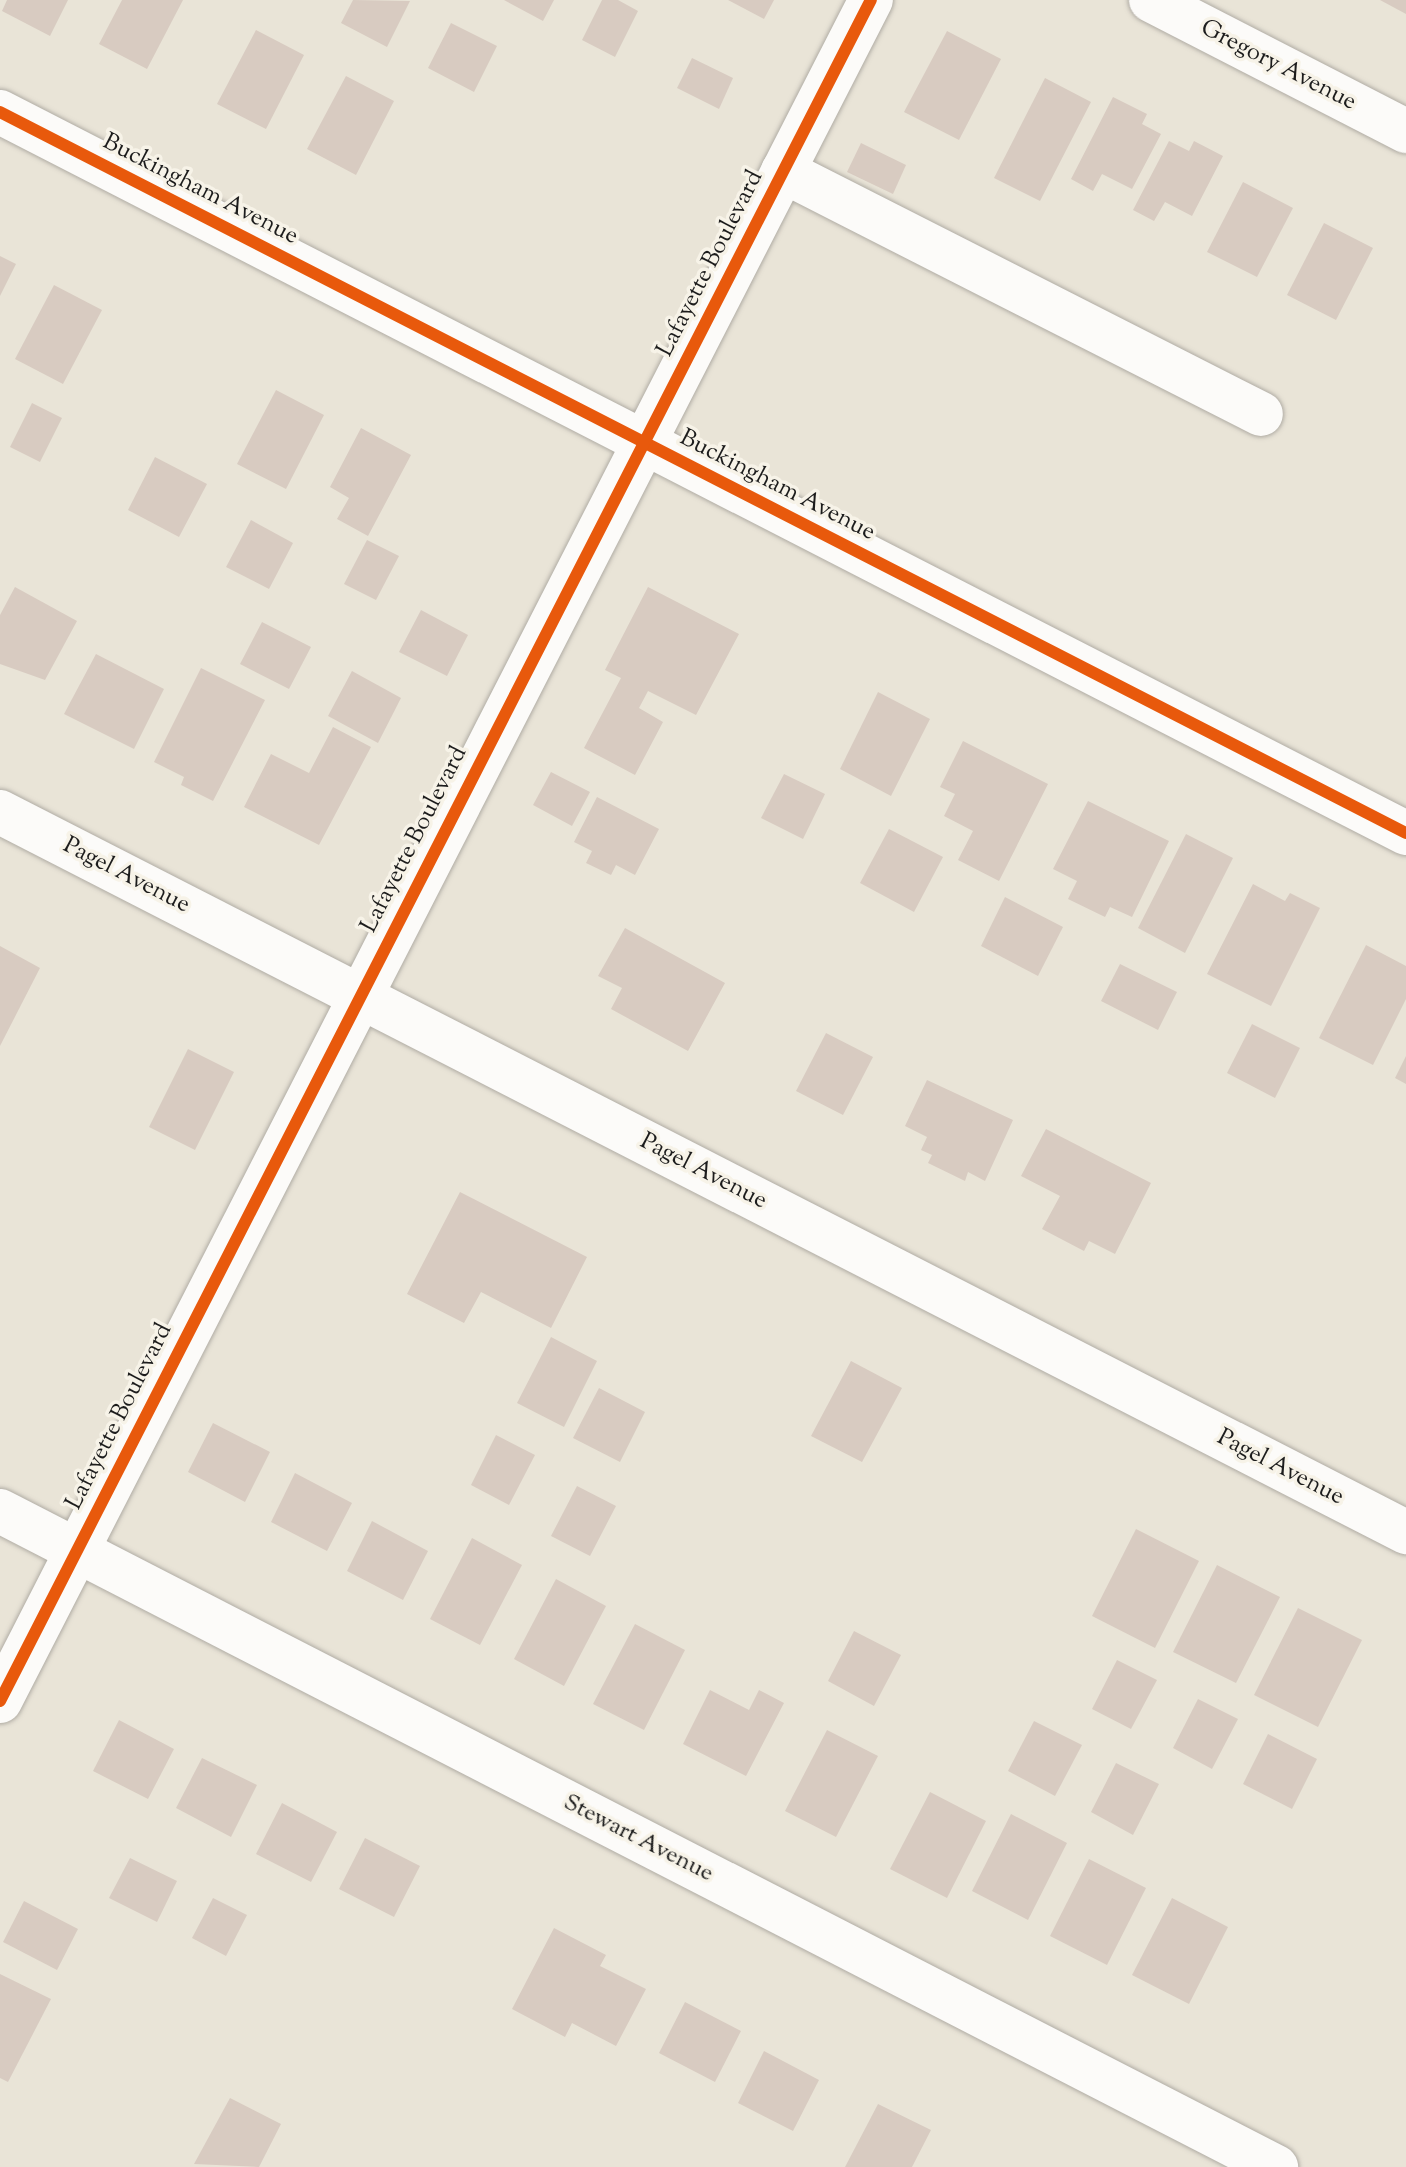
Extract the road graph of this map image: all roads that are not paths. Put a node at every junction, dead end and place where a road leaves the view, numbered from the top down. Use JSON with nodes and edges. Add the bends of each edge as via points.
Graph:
{"nodes":[{"id":1,"x":871,"y":0,"type":"edge"},
{"id":2,"x":1151,"y":0,"type":"edge"},
{"id":3,"x":0,"y":112,"type":"edge"},
{"id":4,"x":1406,"y":131,"type":"edge"},
{"id":5,"x":783,"y":171,"type":"junction"},
{"id":6,"x":1261,"y":414,"type":"dead end"},
{"id":7,"x":644,"y":442,"type":"junction"},
{"id":8,"x":0,"y":812,"type":"edge"},
{"id":9,"x":1406,"y":833,"type":"edge"},
{"id":10,"x":359,"y":996,"type":"junction"},
{"id":11,"x":0,"y":1511,"type":"edge"},
{"id":12,"x":1406,"y":1532,"type":"edge"},
{"id":13,"x":77,"y":1551,"type":"junction"},
{"id":14,"x":0,"y":1701,"type":"edge"},
{"id":15,"x":1276,"y":2167,"type":"edge"}],
"edges":[{"from":1,"to":5,"type":"street","name":"Lafayette Boulevard"},
{"from":2,"to":4,"type":"street","name":"Gregory Avenue"},
{"from":3,"to":7,"type":"street","name":"Buckingham Avenue"},
{"from":5,"to":6,"type":"street"},
{"from":5,"to":7,"type":"street","name":"Lafayette Boulevard"},
{"from":7,"to":9,"type":"street","name":"Buckingham Avenue"},
{"from":7,"to":10,"type":"street","name":"Lafayette Boulevard"},
{"from":8,"to":10,"type":"street","name":"Pagel Avenue"},
{"from":10,"to":12,"type":"street","name":"Pagel Avenue"},
{"from":10,"to":13,"type":"street","name":"Lafayette Boulevard"},
{"from":11,"to":13,"type":"street","name":"Stewart Avenue"},
{"from":13,"to":14,"type":"street","name":"Lafayette Boulevard"},
{"from":13,"to":15,"type":"street","name":"Stewart Avenue"}]}
